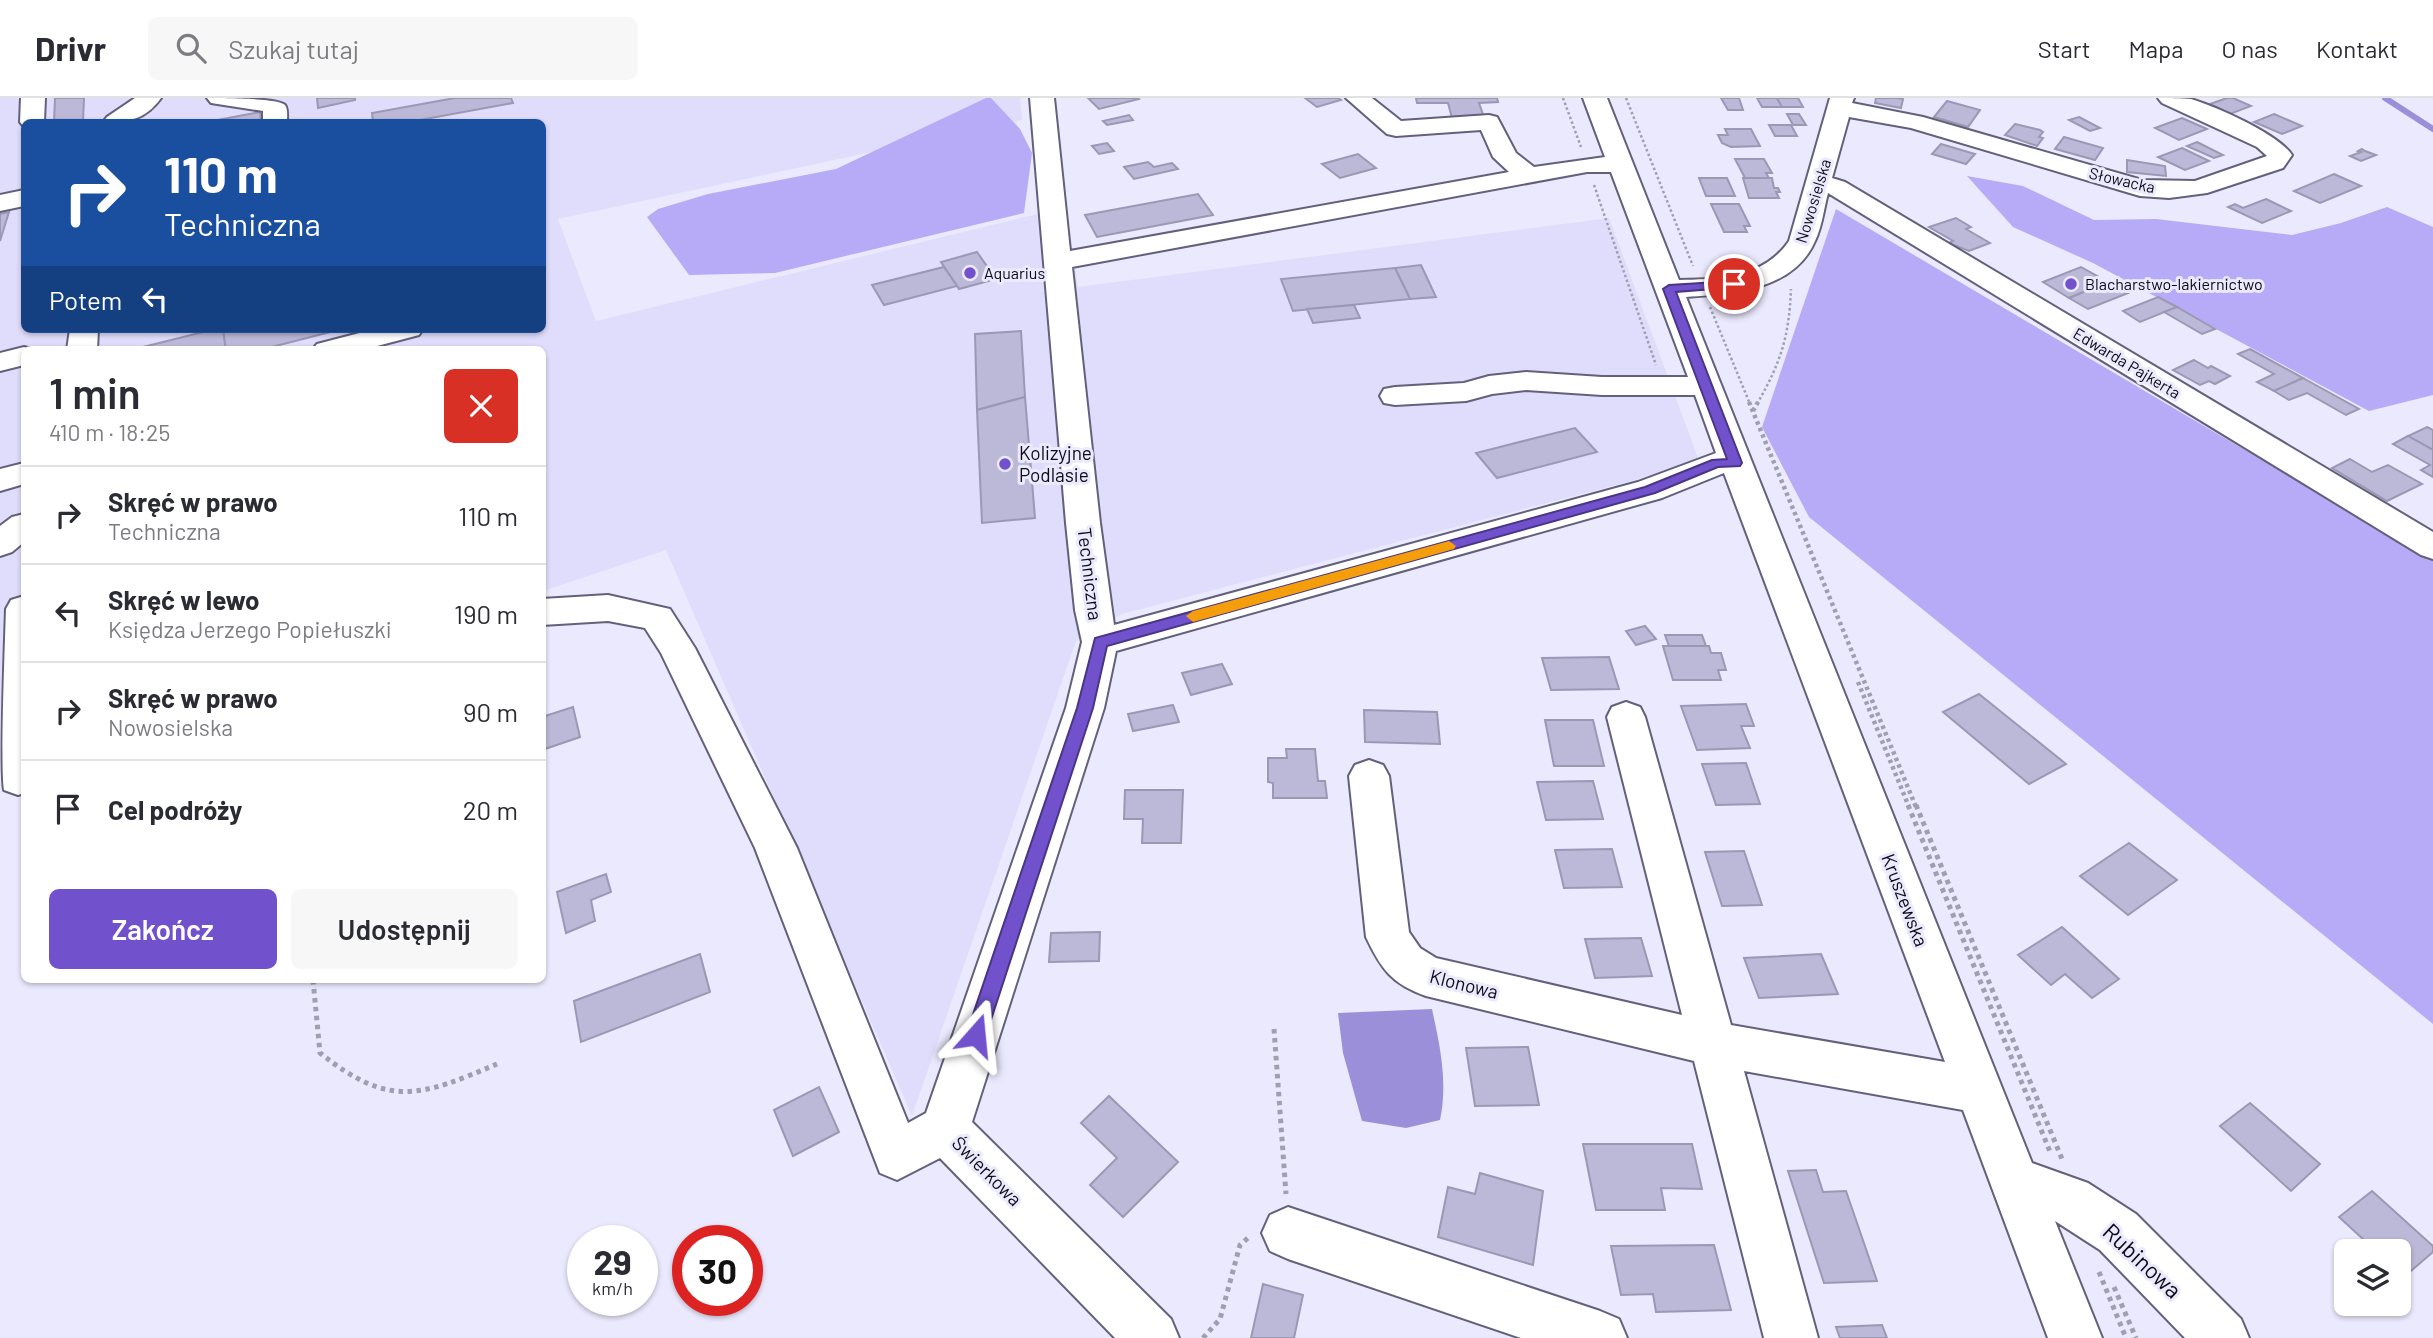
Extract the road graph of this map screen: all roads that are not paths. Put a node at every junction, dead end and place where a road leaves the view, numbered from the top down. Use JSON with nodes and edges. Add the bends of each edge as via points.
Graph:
{"nodes":[{"id":1,"x":33,"y":98,"type":"edge"},
{"id":2,"x":149,"y":98,"type":"edge"},
{"id":3,"x":219,"y":98,"type":"edge"},
{"id":4,"x":1042,"y":98,"type":"edge"},
{"id":5,"x":1358,"y":98,"type":"edge"},
{"id":6,"x":1595,"y":98,"type":"edge"},
{"id":7,"x":2170,"y":98,"type":"edge"},
{"id":8,"x":1840,"y":103,"type":"edge"},
{"id":9,"x":32,"y":119,"type":"edge"},
{"id":10,"x":120,"y":119,"type":"edge"},
{"id":11,"x":275,"y":119,"type":"edge"},
{"id":12,"x":1620,"y":164,"type":"junction"},
{"id":13,"x":1530,"y":175,"type":"junction"},
{"id":14,"x":1819,"y":182,"type":"junction"},
{"id":15,"x":21,"y":199,"type":"edge"},
{"id":16,"x":0,"y":203,"type":"edge"},
{"id":17,"x":1057,"y":262,"type":"junction"},
{"id":18,"x":1669,"y":289,"type":"junction"},
{"id":19,"x":393,"y":333,"type":"edge"},
{"id":20,"x":343,"y":346,"type":"edge"},
{"id":21,"x":21,"y":357,"type":"edge"},
{"id":22,"x":0,"y":362,"type":"edge"},
{"id":23,"x":1691,"y":386,"type":"junction"},
{"id":24,"x":1395,"y":396,"type":"dead end"},
{"id":25,"x":1735,"y":463,"type":"junction"},
{"id":26,"x":21,"y":474,"type":"edge"},
{"id":27,"x":0,"y":480,"type":"edge"},
{"id":28,"x":21,"y":524,"type":"edge"},
{"id":29,"x":21,"y":526,"type":"edge"},
{"id":30,"x":0,"y":527,"type":"edge"},
{"id":31,"x":0,"y":544,"type":"edge"},
{"id":32,"x":2433,"y":547,"type":"edge"},
{"id":33,"x":546,"y":612,"type":"edge"},
{"id":34,"x":1100,"y":642,"type":"junction"},
{"id":35,"x":21,"y":660,"type":"edge"},
{"id":36,"x":1626,"y":717,"type":"dead end"},
{"id":37,"x":1369,"y":776,"type":"dead end"},
{"id":38,"x":14,"y":780,"type":"edge"},
{"id":39,"x":1714,"y":1044,"type":"junction"},
{"id":40,"x":1980,"y":1091,"type":"junction"},
{"id":41,"x":945,"y":1129,"type":"junction"},
{"id":42,"x":2014,"y":1182,"type":"junction"},
{"id":43,"x":1289,"y":1233,"type":"road end"},
{"id":44,"x":1152,"y":1338,"type":"edge"},
{"id":45,"x":1600,"y":1338,"type":"edge"},
{"id":46,"x":1791,"y":1338,"type":"edge"},
{"id":47,"x":2075,"y":1338,"type":"edge"},
{"id":48,"x":2222,"y":1338,"type":"edge"}],
"edges":[{"from":1,"to":9,"type":"street"},
{"from":2,"to":10,"type":"street"},
{"from":3,"to":11,"type":"street","via":[[275,107]]},
{"from":4,"to":17,"type":"street","name":"Techniczna"},
{"from":5,"to":13,"type":"street","via":[[1396,129],[1489,122],[1505,157]]},
{"from":6,"to":12,"type":"street","name":"Kruszewska"},
{"from":7,"to":8,"type":"street","name":"Słowacka","via":[[2266,142],[2280,155],[2274,163],[2198,188],[2140,188]]},
{"from":8,"to":14,"type":"street","name":"Nowosielska"},
{"from":12,"to":13,"type":"street"},
{"from":12,"to":18,"type":"street","name":"Kruszewska"},
{"from":13,"to":17,"type":"street"},
{"from":14,"to":18,"type":"street","name":"Nowosielska","via":[[1802,241],[1778,268],[1752,279]]},
{"from":14,"to":32,"type":"street","name":"Edwarda Pajkerta","via":[[1836,187]]},
{"from":15,"to":16,"type":"street"},
{"from":17,"to":34,"type":"street","name":"Techniczna","via":[[1083,523]]},
{"from":18,"to":23,"type":"street","name":"Kruszewska"},
{"from":19,"to":20,"type":"street"},
{"from":21,"to":22,"type":"street"},
{"from":23,"to":24,"type":"street","via":[[1526,381],[1466,393]]},
{"from":23,"to":25,"type":"street","name":"Kruszewska"},
{"from":25,"to":34,"type":"street","name":"Techniczna","via":[[1717,463],[1650,490]]},
{"from":25,"to":40,"type":"street","name":"Kruszewska"},
{"from":26,"to":27,"type":"street"},
{"from":28,"to":30,"type":"street"},
{"from":29,"to":31,"type":"street"},
{"from":33,"to":41,"type":"street","via":[[608,608],[657,618],[677,648],[776,848],[897,1156]]},
{"from":34,"to":41,"type":"street","name":"Świerkowa","via":[[1085,708]]},
{"from":35,"to":38,"type":"street"},
{"from":36,"to":39,"type":"street"},
{"from":37,"to":39,"type":"street","name":"Klonowa","via":[[1388,937],[1404,962],[1426,976]]},
{"from":39,"to":40,"type":"street","name":"Klonowa"},
{"from":39,"to":46,"type":"street"},
{"from":40,"to":42,"type":"street","name":"Kruszewska"},
{"from":41,"to":44,"type":"street","name":"Świerkowa"},
{"from":42,"to":47,"type":"street","name":"Kruszewska"},
{"from":42,"to":48,"type":"street","name":"Rubinowa","via":[[2076,1205],[2118,1232]]},
{"from":43,"to":45,"type":"street"}]}
